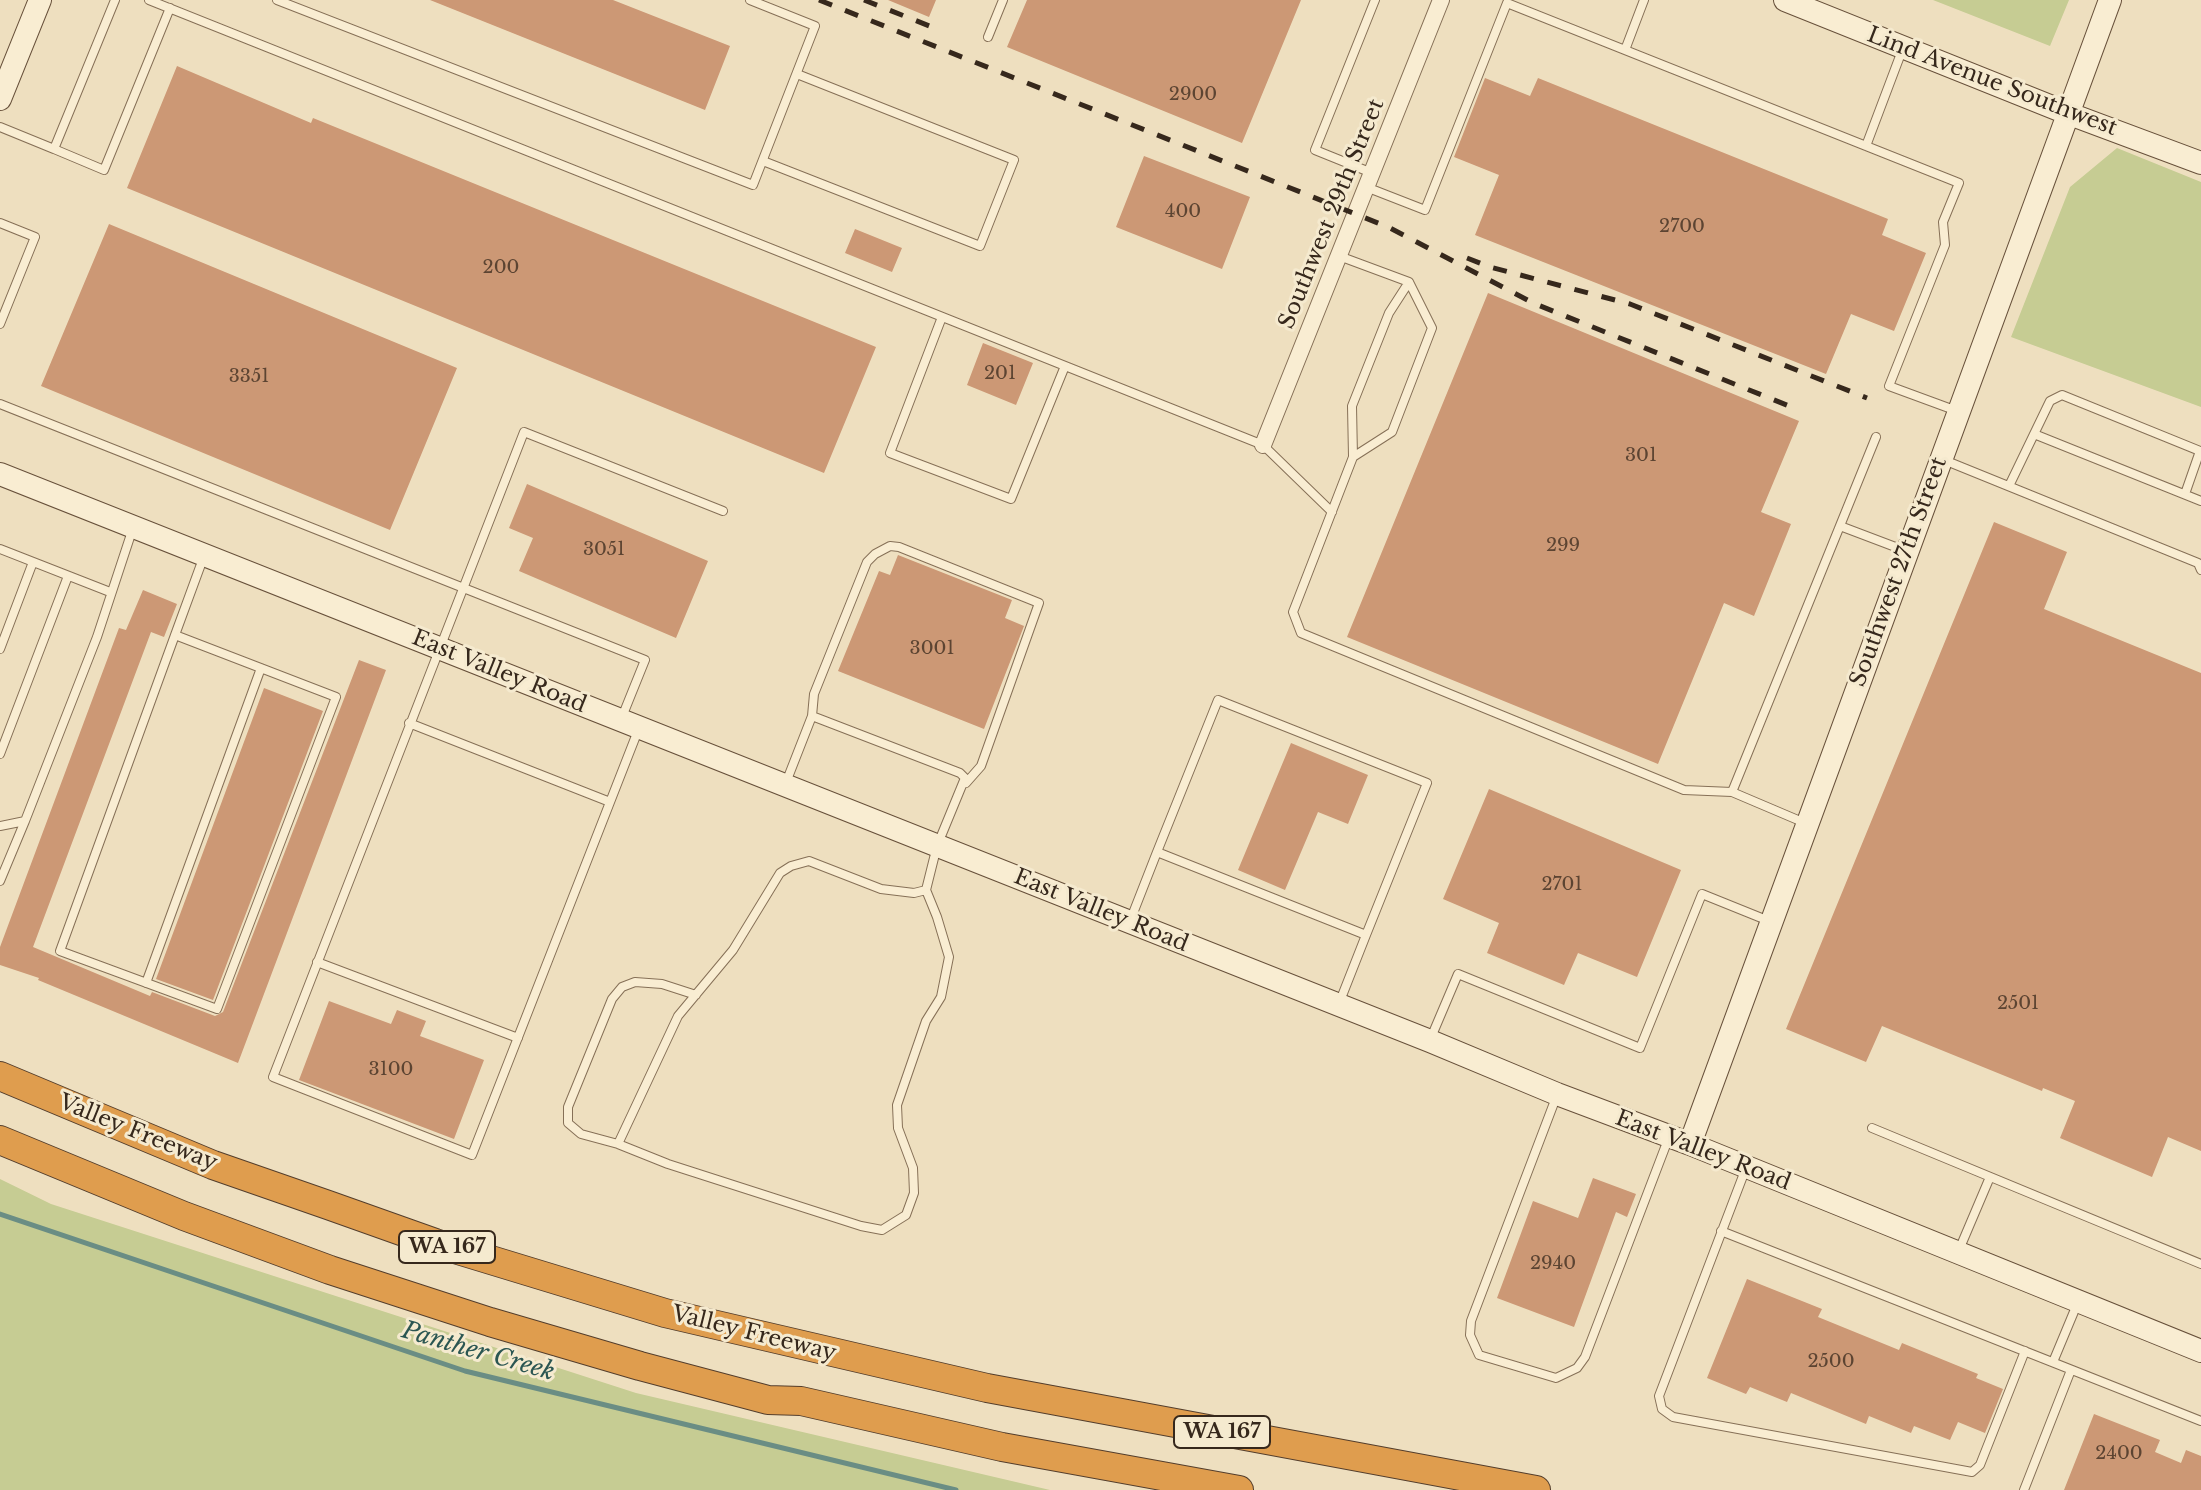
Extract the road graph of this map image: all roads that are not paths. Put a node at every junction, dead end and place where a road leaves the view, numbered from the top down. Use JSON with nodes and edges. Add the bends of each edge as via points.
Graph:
{"nodes":[{"id":1,"x":40,"y":0,"type":"edge"},
{"id":2,"x":115,"y":0,"type":"edge"},
{"id":3,"x":149,"y":0,"type":"edge"},
{"id":4,"x":277,"y":0,"type":"edge"},
{"id":5,"x":750,"y":0,"type":"edge"},
{"id":6,"x":1003,"y":0,"type":"edge"},
{"id":7,"x":1375,"y":0,"type":"edge"},
{"id":8,"x":1441,"y":0,"type":"edge"},
{"id":9,"x":1644,"y":0,"type":"edge"},
{"id":10,"x":1785,"y":0,"type":"edge"},
{"id":11,"x":2110,"y":0,"type":"edge"},
{"id":12,"x":170,"y":8,"type":"junction"},
{"id":13,"x":988,"y":37,"type":"dead end"},
{"id":14,"x":1904,"y":48,"type":"junction"},
{"id":15,"x":1625,"y":50,"type":"junction"},
{"id":16,"x":797,"y":74,"type":"junction"},
{"id":17,"x":0,"y":99,"type":"edge"},
{"id":18,"x":2067,"y":113,"type":"junction"},
{"id":19,"x":0,"y":127,"type":"edge"},
{"id":20,"x":1866,"y":146,"type":"junction"},
{"id":21,"x":54,"y":149,"type":"junction"},
{"id":22,"x":763,"y":161,"type":"junction"},
{"id":23,"x":2201,"y":163,"type":"edge"},
{"id":24,"x":1369,"y":180,"type":"junction"},
{"id":25,"x":0,"y":223,"type":"edge"},
{"id":26,"x":1339,"y":256,"type":"junction"},
{"id":27,"x":1409,"y":282,"type":"junction"},
{"id":28,"x":942,"y":317,"type":"junction"},
{"id":29,"x":0,"y":324,"type":"edge"},
{"id":30,"x":1065,"y":366,"type":"junction"},
{"id":31,"x":0,"y":404,"type":"edge"},
{"id":32,"x":1957,"y":411,"type":"junction"},
{"id":33,"x":2034,"y":434,"type":"junction"},
{"id":34,"x":1876,"y":437,"type":"dead end"},
{"id":35,"x":1263,"y":445,"type":"junction"},
{"id":36,"x":1353,"y":457,"type":"junction"},
{"id":37,"x":1940,"y":458,"type":"junction"},
{"id":38,"x":0,"y":474,"type":"edge"},
{"id":39,"x":2009,"y":486,"type":"junction"},
{"id":40,"x":2185,"y":494,"type":"junction"},
{"id":41,"x":2201,"y":501,"type":"edge"},
{"id":42,"x":723,"y":511,"type":"dead end"},
{"id":43,"x":1332,"y":512,"type":"junction"},
{"id":44,"x":1840,"y":526,"type":"junction"},
{"id":45,"x":133,"y":527,"type":"junction"},
{"id":46,"x":0,"y":549,"type":"edge"},
{"id":47,"x":1906,"y":551,"type":"junction"},
{"id":48,"x":204,"y":555,"type":"junction"},
{"id":49,"x":33,"y":562,"type":"junction"},
{"id":50,"x":2201,"y":570,"type":"edge"},
{"id":51,"x":68,"y":576,"type":"junction"},
{"id":52,"x":462,"y":588,"type":"junction"},
{"id":53,"x":110,"y":592,"type":"junction"},
{"id":54,"x":175,"y":635,"type":"junction"},
{"id":55,"x":438,"y":648,"type":"junction"},
{"id":56,"x":0,"y":649,"type":"edge"},
{"id":57,"x":261,"y":668,"type":"junction"},
{"id":58,"x":812,"y":716,"type":"junction"},
{"id":59,"x":409,"y":723,"type":"junction"},
{"id":60,"x":630,"y":724,"type":"junction"},
{"id":61,"x":0,"y":754,"type":"edge"},
{"id":62,"x":965,"y":784,"type":"junction"},
{"id":63,"x":785,"y":785,"type":"junction"},
{"id":64,"x":1732,"y":792,"type":"junction"},
{"id":65,"x":610,"y":802,"type":"junction"},
{"id":66,"x":25,"y":821,"type":"junction"},
{"id":67,"x":1806,"y":824,"type":"junction"},
{"id":68,"x":0,"y":826,"type":"edge"},
{"id":69,"x":937,"y":846,"type":"junction"},
{"id":70,"x":1157,"y":852,"type":"junction"},
{"id":71,"x":0,"y":881,"type":"edge"},
{"id":72,"x":926,"y":890,"type":"junction"},
{"id":73,"x":1130,"y":922,"type":"junction"},
{"id":74,"x":1771,"y":922,"type":"junction"},
{"id":75,"x":1366,"y":935,"type":"junction"},
{"id":76,"x":317,"y":962,"type":"junction"},
{"id":77,"x":146,"y":983,"type":"junction"},
{"id":78,"x":696,"y":995,"type":"junction"},
{"id":79,"x":1338,"y":1005,"type":"junction"},
{"id":80,"x":518,"y":1038,"type":"junction"},
{"id":81,"x":1430,"y":1041,"type":"junction"},
{"id":82,"x":0,"y":1076,"type":"edge"},
{"id":83,"x":1557,"y":1094,"type":"junction"},
{"id":84,"x":0,"y":1123,"type":"edge"},
{"id":85,"x":1872,"y":1128,"type":"dead end"},
{"id":86,"x":0,"y":1140,"type":"edge"},
{"id":87,"x":1680,"y":1140,"type":"junction"},
{"id":88,"x":618,"y":1144,"type":"junction"},
{"id":89,"x":1746,"y":1167,"type":"junction"},
{"id":90,"x":1990,"y":1177,"type":"junction"},
{"id":91,"x":1721,"y":1231,"type":"junction"},
{"id":92,"x":1958,"y":1253,"type":"junction"},
{"id":93,"x":2201,"y":1264,"type":"edge"},
{"id":94,"x":2078,"y":1301,"type":"junction"},
{"id":95,"x":2025,"y":1351,"type":"junction"},
{"id":96,"x":2201,"y":1351,"type":"edge"},
{"id":97,"x":2053,"y":1362,"type":"junction"},
{"id":98,"x":2071,"y":1370,"type":"junction"},
{"id":99,"x":801,"y":1401,"type":"junction"},
{"id":100,"x":2201,"y":1421,"type":"edge"},
{"id":101,"x":1239,"y":1490,"type":"edge"},
{"id":102,"x":1536,"y":1490,"type":"edge"},
{"id":103,"x":2024,"y":1490,"type":"edge"}],
"edges":[{"from":1,"to":17,"type":"street"},
{"from":2,"to":21,"type":"lane"},
{"from":3,"to":12,"type":"lane"},
{"from":4,"to":22,"type":"lane","via":[[753,185]]},
{"from":5,"to":16,"type":"lane","via":[[815,26]]},
{"from":6,"to":13,"type":"lane"},
{"from":7,"to":24,"type":"lane","via":[[1315,150]]},
{"from":8,"to":24,"type":"street","name":"Southwest 29th Street"},
{"from":9,"to":15,"type":"lane"},
{"from":10,"to":14,"type":"street","name":"Lind Avenue Southwest"},
{"from":11,"to":18,"type":"street","name":"Southwest 27th Street"},
{"from":12,"to":21,"type":"lane","via":[[104,170]]},
{"from":12,"to":28,"type":"lane"},
{"from":14,"to":18,"type":"street","name":"Lind Avenue Southwest"},
{"from":14,"to":20,"type":"lane"},
{"from":15,"to":20,"type":"lane"},
{"from":15,"to":24,"type":"lane","via":[[1507,3],[1425,210]]},
{"from":16,"to":22,"type":"lane"},
{"from":16,"to":22,"type":"lane","via":[[1014,160],[1009,174],[980,246]]},
{"from":18,"to":23,"type":"street","name":"Lind Avenue Southwest"},
{"from":18,"to":32,"type":"street","name":"Southwest 27th Street"},
{"from":19,"to":21,"type":"lane"},
{"from":20,"to":32,"type":"lane","via":[[1959,183],[1943,222],[1945,245],[1889,386]]},
{"from":24,"to":26,"type":"street","name":"Southwest 29th Street"},
{"from":25,"to":29,"type":"lane","via":[[35,237]]},
{"from":26,"to":27,"type":"lane"},
{"from":26,"to":35,"type":"street","name":"Southwest 29th Street"},
{"from":27,"to":36,"type":"lane","via":[[1389,313],[1352,406]]},
{"from":27,"to":36,"type":"lane","via":[[1432,328],[1392,432]]},
{"from":28,"to":30,"type":"lane"},
{"from":28,"to":30,"type":"lane","via":[[890,453],[1011,499]]},
{"from":30,"to":35,"type":"lane"},
{"from":31,"to":52,"type":"lane"},
{"from":32,"to":37,"type":"street","name":"Southwest 27th Street"},
{"from":33,"to":39,"type":"lane"},
{"from":33,"to":40,"type":"lane"},
{"from":33,"to":40,"type":"lane","via":[[2050,401],[2062,395],[2200,451]]},
{"from":34,"to":44,"type":"lane"},
{"from":35,"to":43,"type":"lane"},
{"from":36,"to":43,"type":"lane"},
{"from":37,"to":39,"type":"lane"},
{"from":37,"to":47,"type":"street","name":"Southwest 27th Street"},
{"from":38,"to":45,"type":"street","name":"East Valley Road"},
{"from":39,"to":50,"type":"lane","via":[[2198,563]]},
{"from":40,"to":41,"type":"lane"},
{"from":42,"to":52,"type":"lane","via":[[524,432]]},
{"from":43,"to":64,"type":"lane","via":[[1293,612],[1301,633],[1684,790]]},
{"from":44,"to":47,"type":"lane"},
{"from":44,"to":64,"type":"lane"},
{"from":45,"to":48,"type":"street","name":"East Valley Road"},
{"from":45,"to":53,"type":"lane"},
{"from":46,"to":49,"type":"lane"},
{"from":47,"to":67,"type":"street","name":"Southwest 27th Street"},
{"from":48,"to":54,"type":"lane"},
{"from":48,"to":55,"type":"street","name":"East Valley Road"},
{"from":49,"to":51,"type":"lane"},
{"from":49,"to":56,"type":"lane"},
{"from":51,"to":53,"type":"lane"},
{"from":51,"to":61,"type":"lane"},
{"from":52,"to":55,"type":"lane"},
{"from":52,"to":60,"type":"lane","via":[[645,660]]},
{"from":53,"to":66,"type":"lane"},
{"from":54,"to":57,"type":"lane"},
{"from":54,"to":77,"type":"lane","via":[[60,951]]},
{"from":55,"to":59,"type":"lane"},
{"from":55,"to":60,"type":"street","name":"East Valley Road"},
{"from":57,"to":77,"type":"lane"},
{"from":57,"to":77,"type":"lane","via":[[336,697],[217,1009]]},
{"from":58,"to":62,"type":"lane","via":[[960,773]]},
{"from":58,"to":62,"type":"lane","via":[[814,694],[867,562],[881,550],[899,547],[1039,603],[981,766]]},
{"from":58,"to":63,"type":"lane"},
{"from":59,"to":65,"type":"lane"},
{"from":59,"to":76,"type":"lane"},
{"from":60,"to":63,"type":"street","name":"East Valley Road"},
{"from":60,"to":65,"type":"lane"},
{"from":62,"to":69,"type":"lane"},
{"from":63,"to":69,"type":"street","name":"East Valley Road"},
{"from":64,"to":67,"type":"lane"},
{"from":65,"to":80,"type":"lane"},
{"from":66,"to":68,"type":"lane"},
{"from":66,"to":71,"type":"lane"},
{"from":67,"to":74,"type":"street","name":"Southwest 27th Street"},
{"from":69,"to":72,"type":"lane"},
{"from":69,"to":73,"type":"street","name":"East Valley Road"},
{"from":70,"to":73,"type":"lane"},
{"from":70,"to":75,"type":"lane"},
{"from":70,"to":75,"type":"lane","via":[[1218,700],[1246,711],[1427,783]]},
{"from":72,"to":78,"type":"lane","via":[[881,889],[809,861],[791,866],[780,873],[733,950]]},
{"from":72,"to":88,"type":"lane","via":[[949,957],[941,997],[926,1021],[897,1105],[898,1128],[913,1168],[914,1193],[906,1215],[882,1230],[861,1226]]},
{"from":73,"to":79,"type":"street","name":"East Valley Road"},
{"from":74,"to":81,"type":"lane","via":[[1702,894],[1640,1048],[1458,974]]},
{"from":74,"to":87,"type":"street","name":"Southwest 27th Street"},
{"from":75,"to":79,"type":"lane"},
{"from":76,"to":80,"type":"lane"},
{"from":76,"to":80,"type":"lane","via":[[273,1077],[472,1155]]},
{"from":78,"to":88,"type":"lane","via":[[678,1016]]},
{"from":78,"to":88,"type":"lane","via":[[635,982],[612,999],[568,1107],[568,1123],[581,1134]]},
{"from":79,"to":81,"type":"street","name":"East Valley Road"},
{"from":81,"to":83,"type":"street","name":"East Valley Road"},
{"from":82,"to":102,"type":"highway","name":"Valley Freeway","number":"WA 167","via":[[213,1165],[435,1243],[665,1313],[987,1388]]},
{"from":83,"to":87,"type":"street","name":"East Valley Road"},
{"from":83,"to":87,"type":"lane","via":[[1471,1321],[1470,1335],[1479,1355],[1556,1378],[1577,1368]]},
{"from":84,"to":99,"type":"highway","via":[[181,1199],[355,1263],[526,1319],[763,1382]]},
{"from":85,"to":90,"type":"lane"},
{"from":86,"to":99,"type":"highway","number":"WA 167","via":[[330,1270],[722,1388],[768,1400]]},
{"from":87,"to":89,"type":"street","name":"East Valley Road"},
{"from":89,"to":91,"type":"lane"},
{"from":89,"to":92,"type":"street","name":"East Valley Road"},
{"from":90,"to":92,"type":"lane"},
{"from":90,"to":93,"type":"lane"},
{"from":91,"to":95,"type":"lane"},
{"from":91,"to":95,"type":"lane","via":[[1659,1396],[1662,1409],[1673,1417],[1972,1472],[1980,1465]]},
{"from":92,"to":94,"type":"street","name":"East Valley Road"},
{"from":94,"to":96,"type":"street","name":"East Valley Road"},
{"from":94,"to":97,"type":"lane"},
{"from":95,"to":97,"type":"lane"},
{"from":97,"to":98,"type":"lane"},
{"from":98,"to":100,"type":"lane"},
{"from":98,"to":103,"type":"lane"},
{"from":99,"to":101,"type":"highway","number":"WA 167","via":[[1002,1447]]}]}
